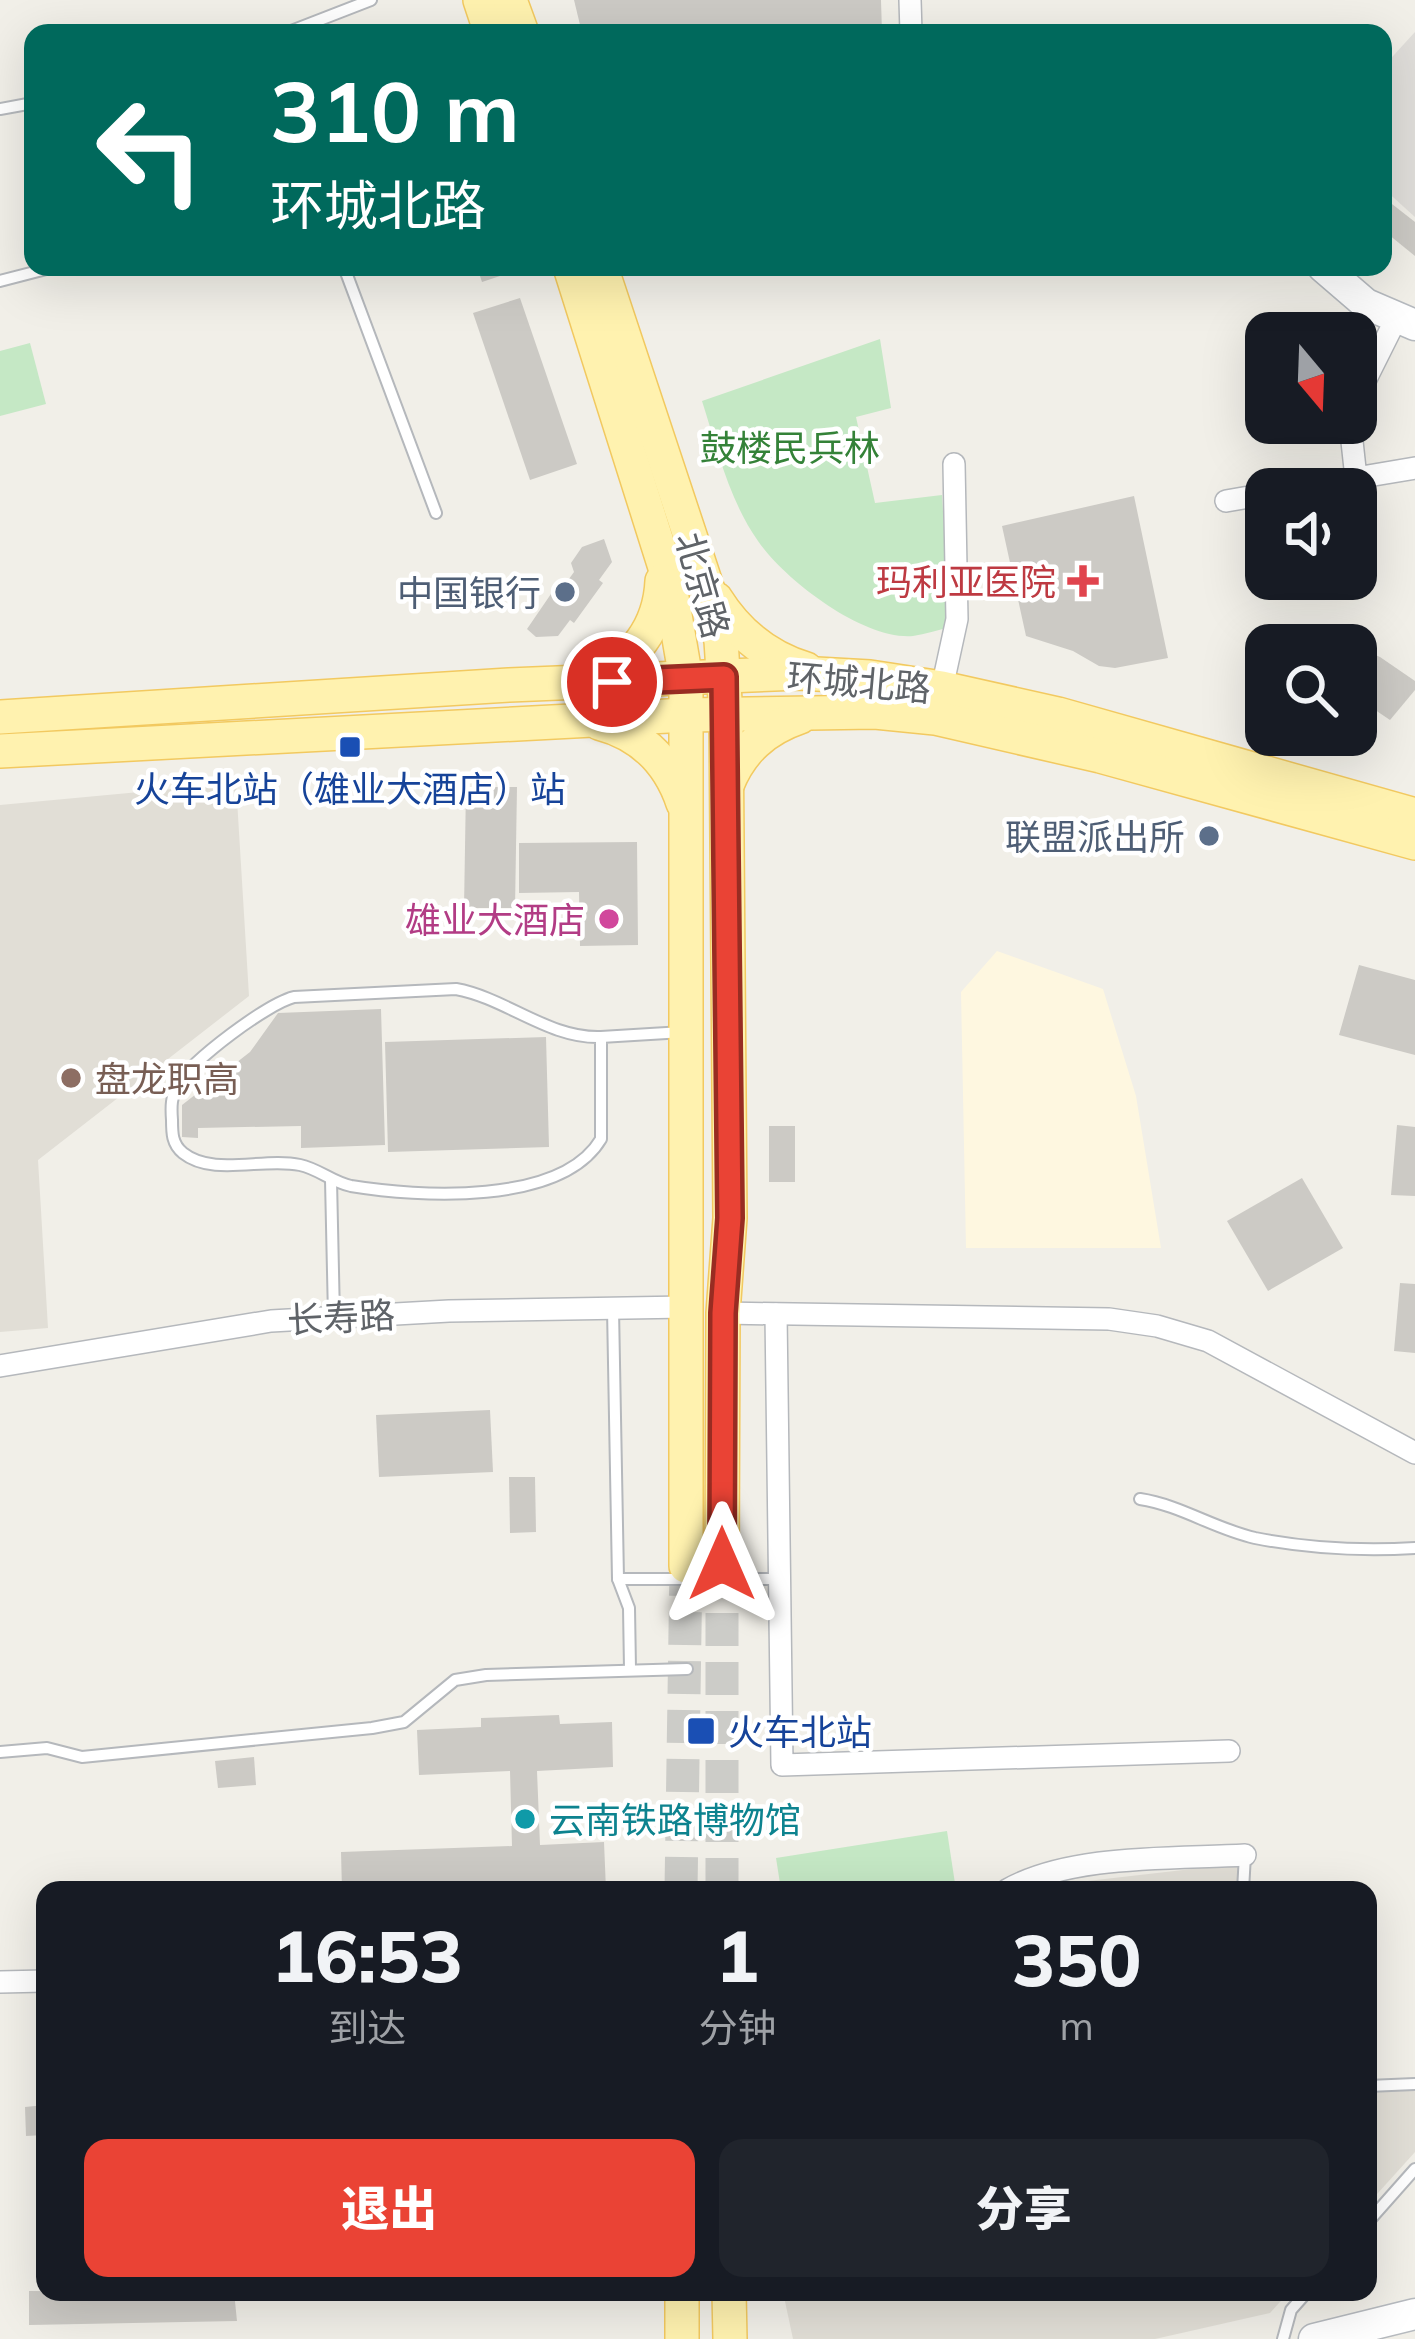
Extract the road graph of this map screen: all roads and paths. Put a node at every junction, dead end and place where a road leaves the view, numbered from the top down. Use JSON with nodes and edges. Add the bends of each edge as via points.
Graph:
{"nodes":[{"id":1,"x":371,"y":0,"type":"edge"},
{"id":2,"x":309,"y":24,"type":"edge"},
{"id":3,"x":347,"y":276,"type":"edge"},
{"id":4,"x":573,"y":276,"type":"edge"},
{"id":5,"x":604,"y":276,"type":"edge"},
{"id":6,"x":1333,"y":276,"type":"edge"},
{"id":7,"x":1355,"y":276,"type":"edge"},
{"id":8,"x":1409,"y":318,"type":"edge"},
{"id":9,"x":1377,"y":367,"type":"edge"},
{"id":10,"x":953,"y":464,"type":"dead end"},
{"id":11,"x":1415,"y":468,"type":"edge"},
{"id":12,"x":1377,"y":474,"type":"edge"},
{"id":13,"x":1245,"y":498,"type":"edge"},
{"id":14,"x":1226,"y":501,"type":"dead end"},
{"id":15,"x":436,"y":513,"type":"dead end"},
{"id":16,"x":661,"y":555,"type":"junction"},
{"id":17,"x":701,"y":566,"type":"junction"},
{"id":18,"x":837,"y":675,"type":"junction"},
{"id":19,"x":724,"y":677,"type":"junction"},
{"id":20,"x":686,"y":679,"type":"junction"},
{"id":21,"x":572,"y":683,"type":"junction"},
{"id":22,"x":942,"y":688,"type":"junction"},
{"id":23,"x":812,"y":713,"type":"junction"},
{"id":24,"x":687,"y":715,"type":"junction"},
{"id":25,"x":726,"y":715,"type":"junction"},
{"id":26,"x":0,"y":717,"type":"edge"},
{"id":27,"x":585,"y":721,"type":"junction"},
{"id":28,"x":0,"y":751,"type":"edge"},
{"id":29,"x":724,"y":799,"type":"junction"},
{"id":30,"x":685,"y":812,"type":"junction"},
{"id":31,"x":1415,"y":815,"type":"edge"},
{"id":32,"x":1415,"y":843,"type":"edge"},
{"id":33,"x":686,"y":1032,"type":"junction"},
{"id":34,"x":601,"y":1037,"type":"junction"},
{"id":35,"x":331,"y":1180,"type":"junction"},
{"id":36,"x":686,"y":1307,"type":"junction"},
{"id":37,"x":614,"y":1308,"type":"junction"},
{"id":38,"x":723,"y":1313,"type":"junction"},
{"id":39,"x":776,"y":1314,"type":"junction"},
{"id":40,"x":334,"y":1317,"type":"junction"},
{"id":41,"x":0,"y":1366,"type":"edge"},
{"id":42,"x":1415,"y":1454,"type":"edge"},
{"id":43,"x":1140,"y":1498,"type":"dead end"},
{"id":44,"x":1415,"y":1548,"type":"edge"},
{"id":45,"x":722,"y":1564,"type":"tunnel mouth"},
{"id":46,"x":686,"y":1566,"type":"tunnel mouth"},
{"id":47,"x":618,"y":1579,"type":"junction"},
{"id":48,"x":777,"y":1579,"type":"junction"},
{"id":49,"x":630,"y":1669,"type":"junction"},
{"id":50,"x":687,"y":1669,"type":"dead end"},
{"id":51,"x":1229,"y":1751,"type":"dead end"},
{"id":52,"x":0,"y":1752,"type":"edge"},
{"id":53,"x":1245,"y":1855,"type":"joint"},
{"id":54,"x":1023,"y":1881,"type":"edge"},
{"id":55,"x":1244,"y":1881,"type":"edge"},
{"id":56,"x":36,"y":1981,"type":"edge"},
{"id":57,"x":0,"y":1982,"type":"edge"},
{"id":58,"x":1415,"y":2084,"type":"edge"},
{"id":59,"x":1377,"y":2086,"type":"edge"},
{"id":60,"x":1415,"y":2169,"type":"edge"},
{"id":61,"x":1377,"y":2212,"type":"edge"},
{"id":62,"x":682,"y":2301,"type":"edge"},
{"id":63,"x":729,"y":2301,"type":"edge"},
{"id":64,"x":1299,"y":2301,"type":"edge"},
{"id":65,"x":1415,"y":2314,"type":"edge"},
{"id":66,"x":682,"y":2339,"type":"edge"},
{"id":67,"x":730,"y":2339,"type":"edge"},
{"id":68,"x":1282,"y":2339,"type":"edge"},
{"id":69,"x":1314,"y":2339,"type":"edge"}],
"edges":[{"from":1,"to":2,"type":"lane"},
{"from":3,"to":15,"type":"lane"},
{"from":4,"to":16,"type":"main road","name":"北京路"},
{"from":5,"to":17,"type":"main road","name":"北京路"},
{"from":6,"to":8,"type":"main road","via":[[1366,304]]},
{"from":7,"to":8,"type":"main road"},
{"from":8,"to":9,"type":"street"},
{"from":10,"to":22,"type":"street","via":[[957,620]]},
{"from":11,"to":12,"type":"street"},
{"from":13,"to":14,"type":"street"},
{"from":16,"to":20,"type":"main road","name":"北京路"},
{"from":16,"to":21,"type":"main road","via":[[659,604],[646,635],[611,669]]},
{"from":17,"to":18,"type":"main road","via":[[719,604],[757,646]]},
{"from":17,"to":19,"type":"main road","name":"北京路"},
{"from":18,"to":19,"type":"main road","name":"环城北路"},
{"from":18,"to":22,"type":"main road","name":"环城北路"},
{"from":19,"to":20,"type":"main road","name":"环城北路"},
{"from":19,"to":25,"type":"main road","name":"北京路"},
{"from":20,"to":21,"type":"main road","name":"环城北路"},
{"from":20,"to":24,"type":"main road","name":"北京路"},
{"from":21,"to":26,"type":"main road","name":"环城北路"},
{"from":22,"to":31,"type":"main road","name":"环城北路"},
{"from":23,"to":25,"type":"main road","name":"环城北路"},
{"from":23,"to":29,"type":"main road","via":[[757,740],[735,767]]},
{"from":23,"to":32,"type":"main road","name":"环城北路","via":[[935,718]]},
{"from":24,"to":25,"type":"main road","name":"环城北路"},
{"from":24,"to":27,"type":"main road","name":"环城北路"},
{"from":24,"to":30,"type":"main road","name":"北京路"},
{"from":25,"to":29,"type":"main road","name":"北京路"},
{"from":27,"to":28,"type":"main road","name":"环城北路"},
{"from":27,"to":30,"type":"main road","via":[[616,728],[655,754]]},
{"from":29,"to":38,"type":"main road","name":"北京路","via":[[730,1218]]},
{"from":30,"to":33,"type":"main road","name":"北京路"},
{"from":33,"to":34,"type":"lane"},
{"from":33,"to":36,"type":"main road","name":"北京路"},
{"from":34,"to":35,"type":"lane","via":[[601,1139],[580,1164],[515,1189],[430,1191]]},
{"from":34,"to":35,"type":"lane","via":[[562,1032],[456,989],[273,1002],[177,1084],[173,1141],[200,1163],[298,1164]]},
{"from":35,"to":40,"type":"lane"},
{"from":36,"to":37,"type":"street","name":"长寿路"},
{"from":36,"to":46,"type":"main road","name":"北京路"},
{"from":37,"to":40,"type":"street","name":"长寿路"},
{"from":37,"to":47,"type":"lane"},
{"from":38,"to":39,"type":"street"},
{"from":38,"to":45,"type":"main road","name":"北京路"},
{"from":39,"to":42,"type":"street","via":[[1157,1326],[1208,1341]]},
{"from":39,"to":48,"type":"street"},
{"from":40,"to":41,"type":"street","name":"长寿路"},
{"from":43,"to":44,"type":"lane","via":[[1255,1538]]},
{"from":47,"to":48,"type":"lane"},
{"from":47,"to":49,"type":"lane","via":[[629,1608]]},
{"from":48,"to":51,"type":"street","via":[[782,1765]]},
{"from":49,"to":50,"type":"lane"},
{"from":49,"to":52,"type":"lane","via":[[455,1680],[404,1722],[372,1728],[82,1757],[47,1748]]},
{"from":53,"to":54,"type":"street"},
{"from":53,"to":55,"type":"lane"},
{"from":56,"to":57,"type":"street"},
{"from":58,"to":59,"type":"lane"},
{"from":60,"to":61,"type":"lane"},
{"from":62,"to":66,"type":"main road"},
{"from":63,"to":67,"type":"main road"},
{"from":64,"to":68,"type":"lane"},
{"from":65,"to":69,"type":"main road"}]}
